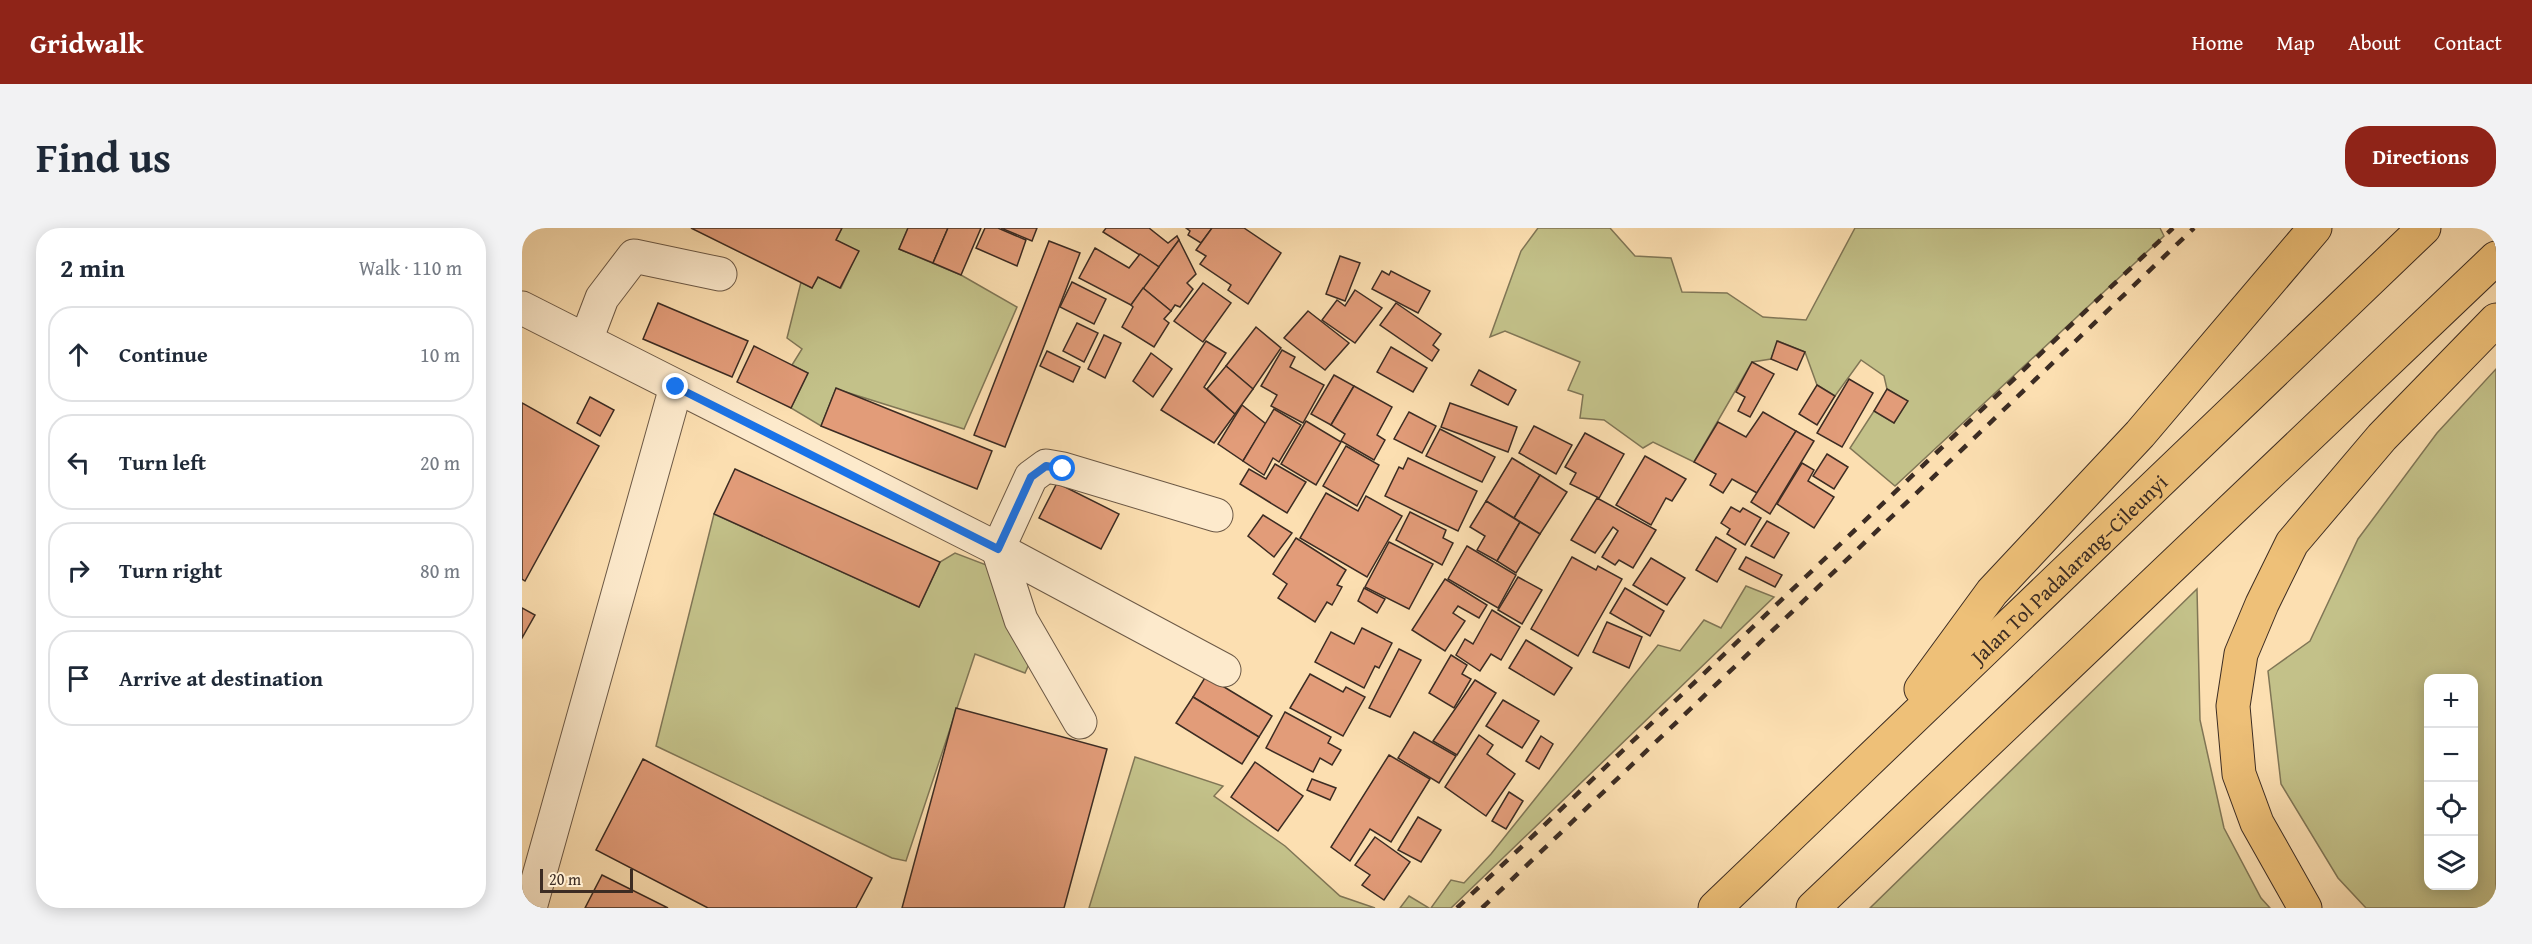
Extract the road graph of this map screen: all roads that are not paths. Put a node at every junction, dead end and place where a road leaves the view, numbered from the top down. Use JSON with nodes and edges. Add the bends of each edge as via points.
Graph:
{"nodes":[{"id":1,"x":2315,"y":228,"type":"edge"},
{"id":2,"x":2424,"y":228,"type":"edge"},
{"id":3,"x":2496,"y":258,"type":"edge"},
{"id":4,"x":720,"y":274,"type":"dead end"},
{"id":5,"x":522,"y":308,"type":"edge"},
{"id":6,"x":2496,"y":320,"type":"edge"},
{"id":7,"x":586,"y":340,"type":"junction"},
{"id":8,"x":676,"y":387,"type":"junction"},
{"id":9,"x":1216,"y":515,"type":"dead end"},
{"id":10,"x":998,"y":549,"type":"junction"},
{"id":11,"x":1224,"y":670,"type":"dead end"},
{"id":12,"x":1080,"y":722,"type":"dead end"},
{"id":13,"x":1865,"y":765,"type":"junction"},
{"id":14,"x":530,"y":908,"type":"edge"},
{"id":15,"x":1715,"y":908,"type":"edge"},
{"id":16,"x":1813,"y":908,"type":"edge"},
{"id":17,"x":2306,"y":908,"type":"edge"}],
"edges":[{"from":1,"to":13,"type":"highway","via":[[2140,434],[1992,592]]},
{"from":2,"to":13,"type":"highway","name":"Jalan Tol Padalarang–Cileunyi"},
{"from":3,"to":16,"type":"highway"},
{"from":4,"to":7,"type":"street","via":[[634,256],[602,298]]},
{"from":5,"to":7,"type":"street"},
{"from":6,"to":17,"type":"highway","via":[[2382,437],[2292,543],[2241,654],[2233,706],[2239,774],[2257,823]]},
{"from":7,"to":8,"type":"street"},
{"from":8,"to":10,"type":"street"},
{"from":8,"to":14,"type":"street"},
{"from":9,"to":10,"type":"street","via":[[1046,466],[1031,477]]},
{"from":10,"to":11,"type":"street"},
{"from":10,"to":12,"type":"street","via":[[1021,620]]},
{"from":13,"to":15,"type":"highway","name":"Jalan Tol Padalarang–Cileunyi"}]}
